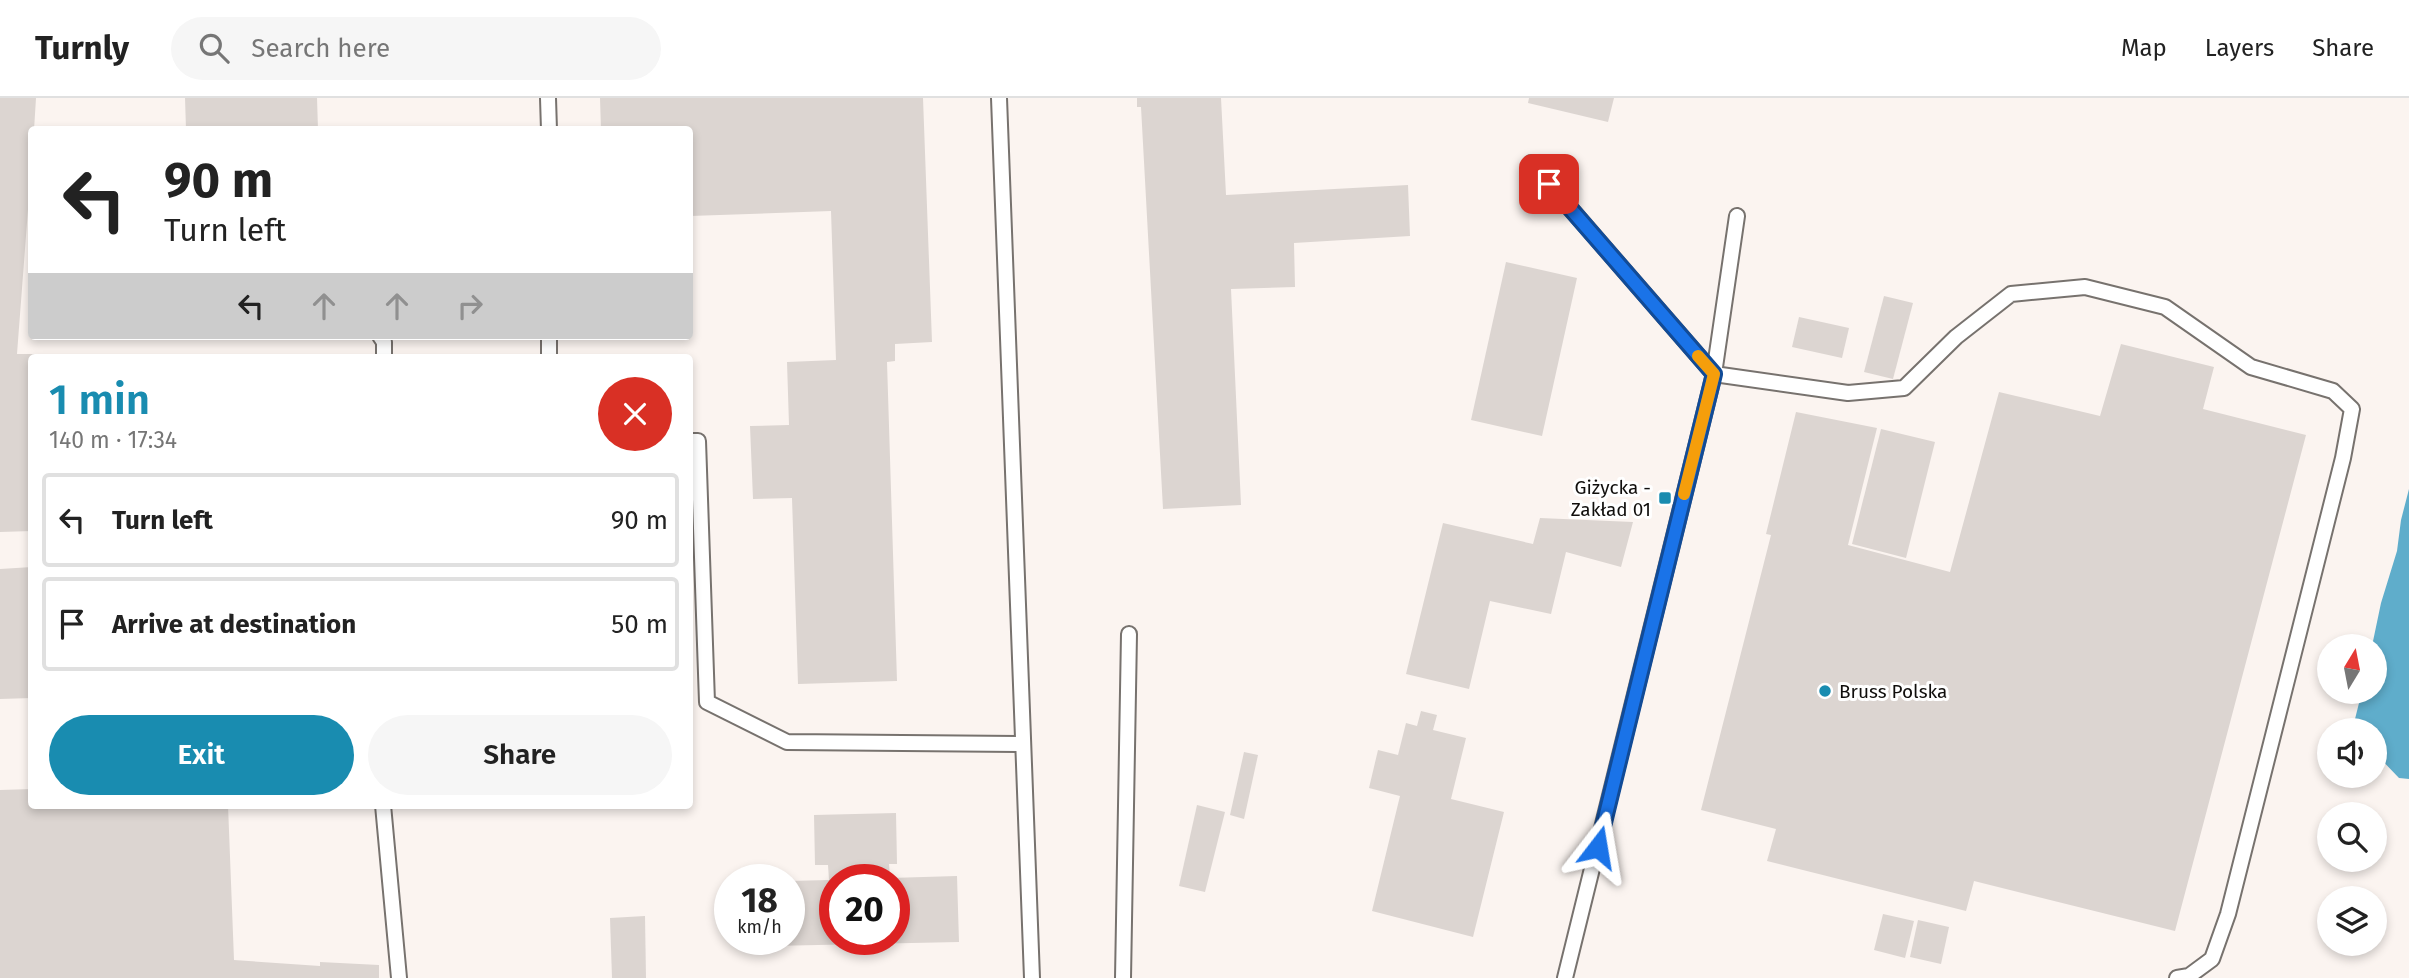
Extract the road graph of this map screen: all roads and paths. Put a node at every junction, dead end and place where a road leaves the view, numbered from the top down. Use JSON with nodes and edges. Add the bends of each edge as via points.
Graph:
{"nodes":[{"id":1,"x":548,"y":98,"type":"edge"},
{"id":2,"x":999,"y":98,"type":"edge"},
{"id":3,"x":549,"y":126,"type":"edge"},
{"id":4,"x":1531,"y":163,"type":"dead end"},
{"id":5,"x":1737,"y":216,"type":"dead end"},
{"id":6,"x":1714,"y":374,"type":"junction"},
{"id":7,"x":693,"y":441,"type":"edge"},
{"id":8,"x":1129,"y":634,"type":"dead end"},
{"id":9,"x":1023,"y":744,"type":"junction"},
{"id":10,"x":383,"y":809,"type":"edge"},
{"id":11,"x":399,"y":978,"type":"edge"},
{"id":12,"x":1032,"y":978,"type":"edge"},
{"id":13,"x":1123,"y":978,"type":"edge"},
{"id":14,"x":1565,"y":978,"type":"edge"},
{"id":15,"x":2177,"y":978,"type":"edge"}],
"edges":[{"from":1,"to":3,"type":"lane"},
{"from":2,"to":9,"type":"lane"},
{"from":4,"to":6,"type":"lane"},
{"from":5,"to":6,"type":"lane"},
{"from":6,"to":14,"type":"lane"},
{"from":6,"to":15,"type":"lane","via":[[1848,393],[1904,388],[1956,337],[2011,294],[2085,287],[2165,307],[2251,367],[2333,391],[2352,409],[2228,914],[2212,958],[2189,976]]},
{"from":7,"to":9,"type":"lane","via":[[698,441],[707,702],[787,741]]},
{"from":8,"to":13,"type":"lane"},
{"from":9,"to":12,"type":"lane"},
{"from":10,"to":11,"type":"lane"}]}
